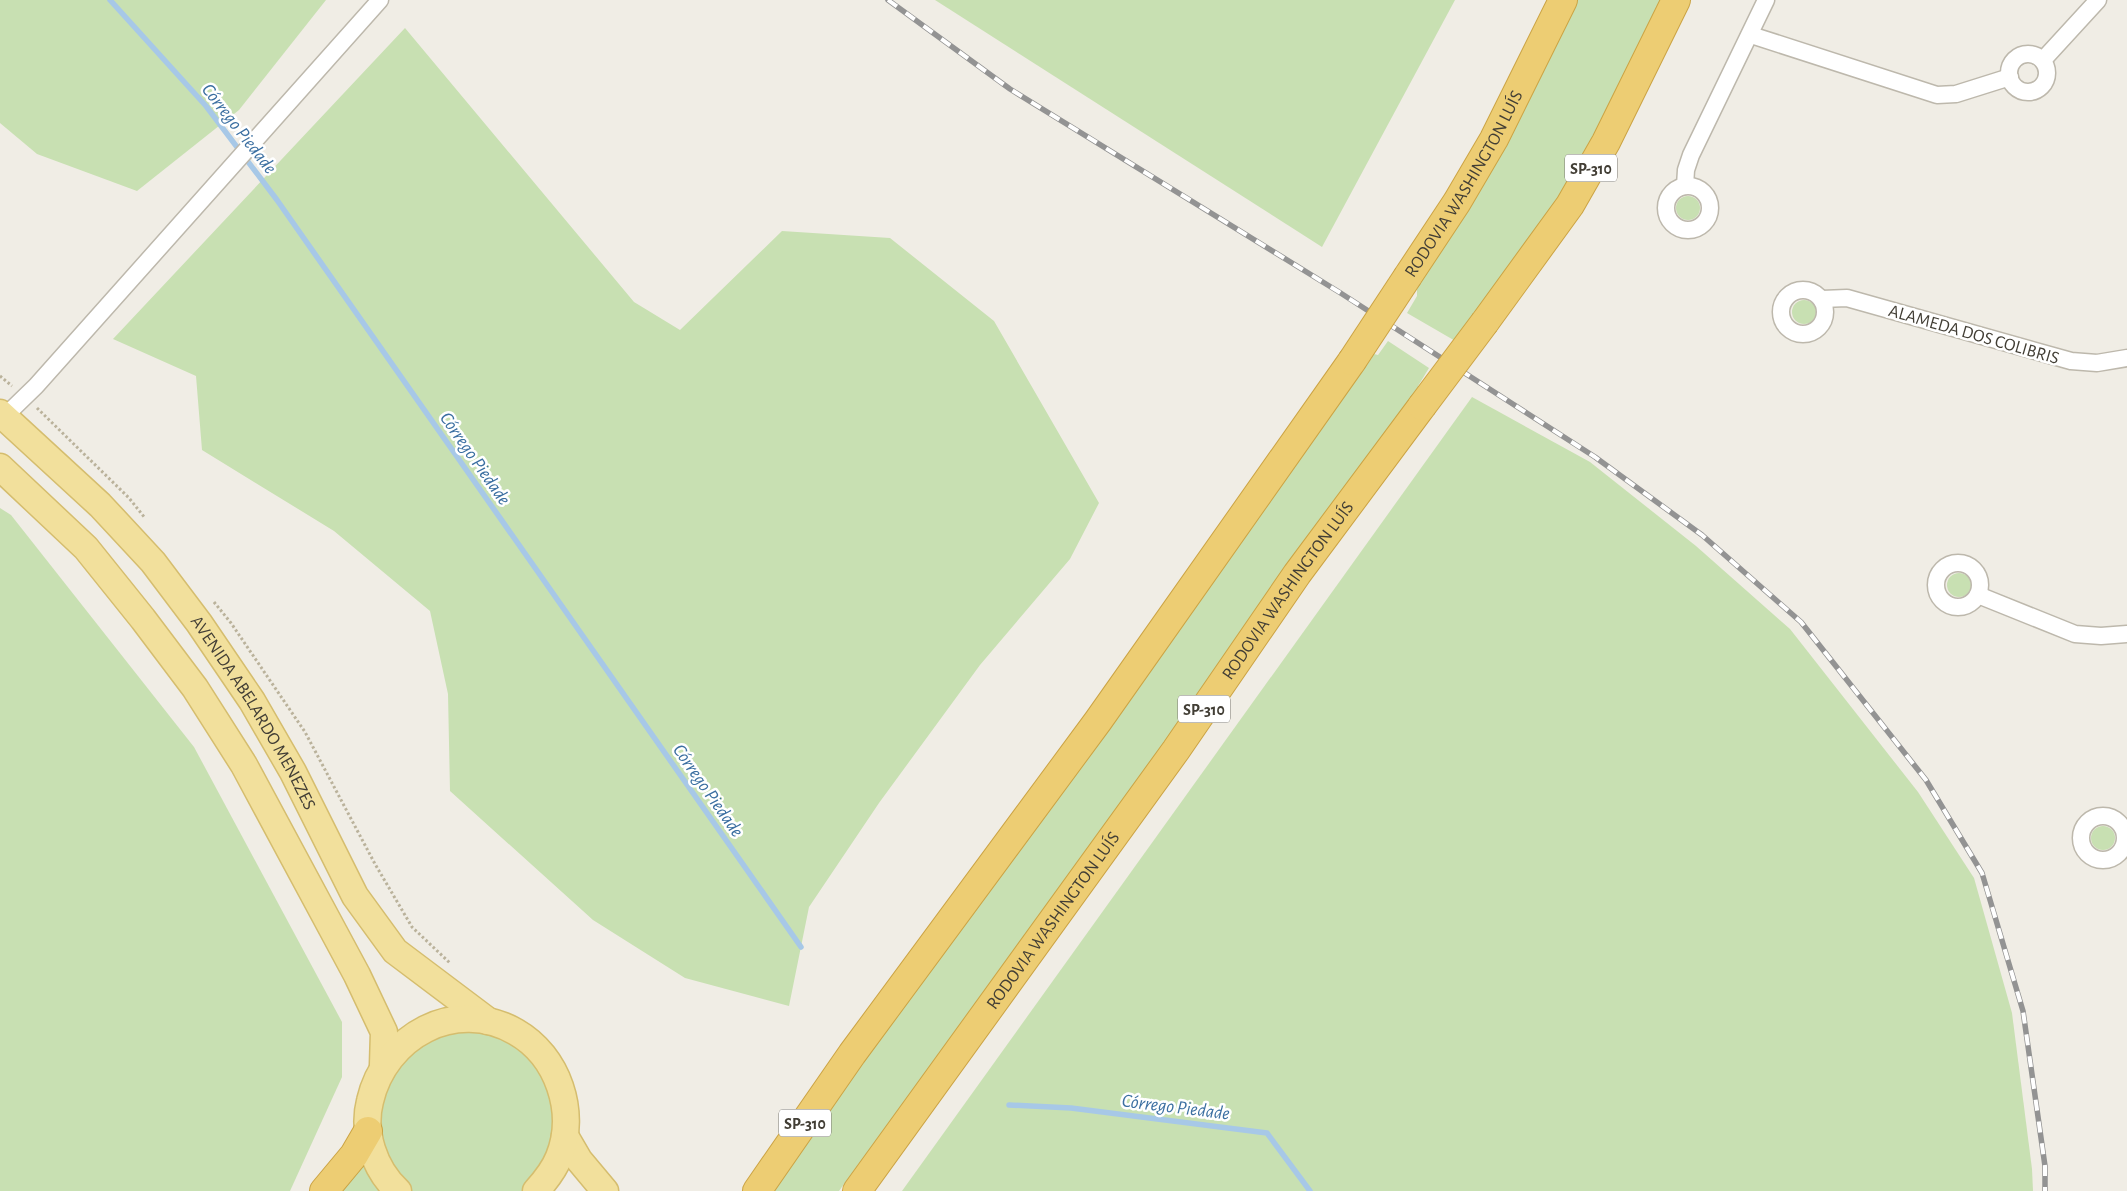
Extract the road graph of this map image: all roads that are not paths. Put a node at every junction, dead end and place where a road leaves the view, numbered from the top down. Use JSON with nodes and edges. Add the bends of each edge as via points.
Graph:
{"nodes":[{"id":1,"x":380,"y":0,"type":"edge"},
{"id":2,"x":1563,"y":0,"type":"edge"},
{"id":3,"x":1676,"y":0,"type":"edge"},
{"id":4,"x":1766,"y":0,"type":"edge"},
{"id":5,"x":2098,"y":0,"type":"edge"},
{"id":6,"x":1751,"y":35,"type":"junction"},
{"id":7,"x":2043,"y":60,"type":"junction"},
{"id":8,"x":2010,"y":77,"type":"junction"},
{"id":9,"x":1685,"y":186,"type":"dead end"},
{"id":10,"x":1822,"y":300,"type":"dead end"},
{"id":11,"x":2127,"y":358,"type":"edge"},
{"id":12,"x":2,"y":415,"type":"edge"},
{"id":13,"x":0,"y":467,"type":"edge"},
{"id":14,"x":1978,"y":595,"type":"dead end"},
{"id":15,"x":2127,"y":634,"type":"edge"},
{"id":16,"x":488,"y":1021,"type":"junction"},
{"id":17,"x":383,"y":1065,"type":"junction"},
{"id":18,"x":368,"y":1131,"type":"junction"},
{"id":19,"x":565,"y":1136,"type":"junction"},
{"id":20,"x":324,"y":1191,"type":"edge"},
{"id":21,"x":398,"y":1191,"type":"edge"},
{"id":22,"x":536,"y":1191,"type":"edge"},
{"id":23,"x":605,"y":1191,"type":"edge"},
{"id":24,"x":757,"y":1191,"type":"edge"},
{"id":25,"x":857,"y":1191,"type":"edge"}],
"edges":[{"from":1,"to":12,"type":"street","via":[[36,386]]},
{"from":2,"to":24,"type":"highway","name":"RODOVIA WASHINGTON LUÍS","number":"SP-310","bridge":true,"via":[[1494,139],[1457,202],[1352,361],[1098,721],[852,1054]]},
{"from":3,"to":25,"type":"highway","name":"RODOVIA WASHINGTON LUÍS","number":"SP-310","bridge":true,"via":[[1606,142],[1570,206],[1297,574],[1176,750]]},
{"from":4,"to":6,"type":"street"},
{"from":5,"to":7,"type":"street"},
{"from":6,"to":8,"type":"street","via":[[1937,95],[1956,94]]},
{"from":6,"to":9,"type":"street","via":[[1691,155]]},
{"from":7,"to":8,"type":"street","via":[[2036,55],[2020,56],[2013,61]]},
{"from":7,"to":8,"type":"street","via":[[2047,76],[2037,90],[2020,90]]},
{"from":10,"to":11,"type":"street","name":"ALAMEDA DOS COLIBRIS","via":[[1847,298],[2071,361],[2097,363]]},
{"from":12,"to":16,"type":"main road","name":"AVENIDA ABELARDO MENEZES","via":[[100,505],[153,562],[199,623],[252,701],[293,772],[355,896],[395,951]]},
{"from":13,"to":17,"type":"main road","name":"AVENIDA ABELARDO MENEZES","via":[[86,548],[195,688],[244,765],[357,975],[384,1032]]},
{"from":14,"to":15,"type":"street","via":[[2075,634]]},
{"from":16,"to":17,"type":"main road","via":[[464,1019],[440,1023],[418,1032]]},
{"from":16,"to":19,"type":"main road","via":[[516,1032],[540,1051],[557,1076],[566,1105]]},
{"from":17,"to":18,"type":"main road","via":[[373,1086],[368,1108]]},
{"from":18,"to":20,"type":"highway"},
{"from":18,"to":21,"type":"main road","via":[[372,1151],[381,1170]]},
{"from":19,"to":22,"type":"main road","via":[[549,1176]]},
{"from":19,"to":23,"type":"main road","via":[[579,1160]]}]}
